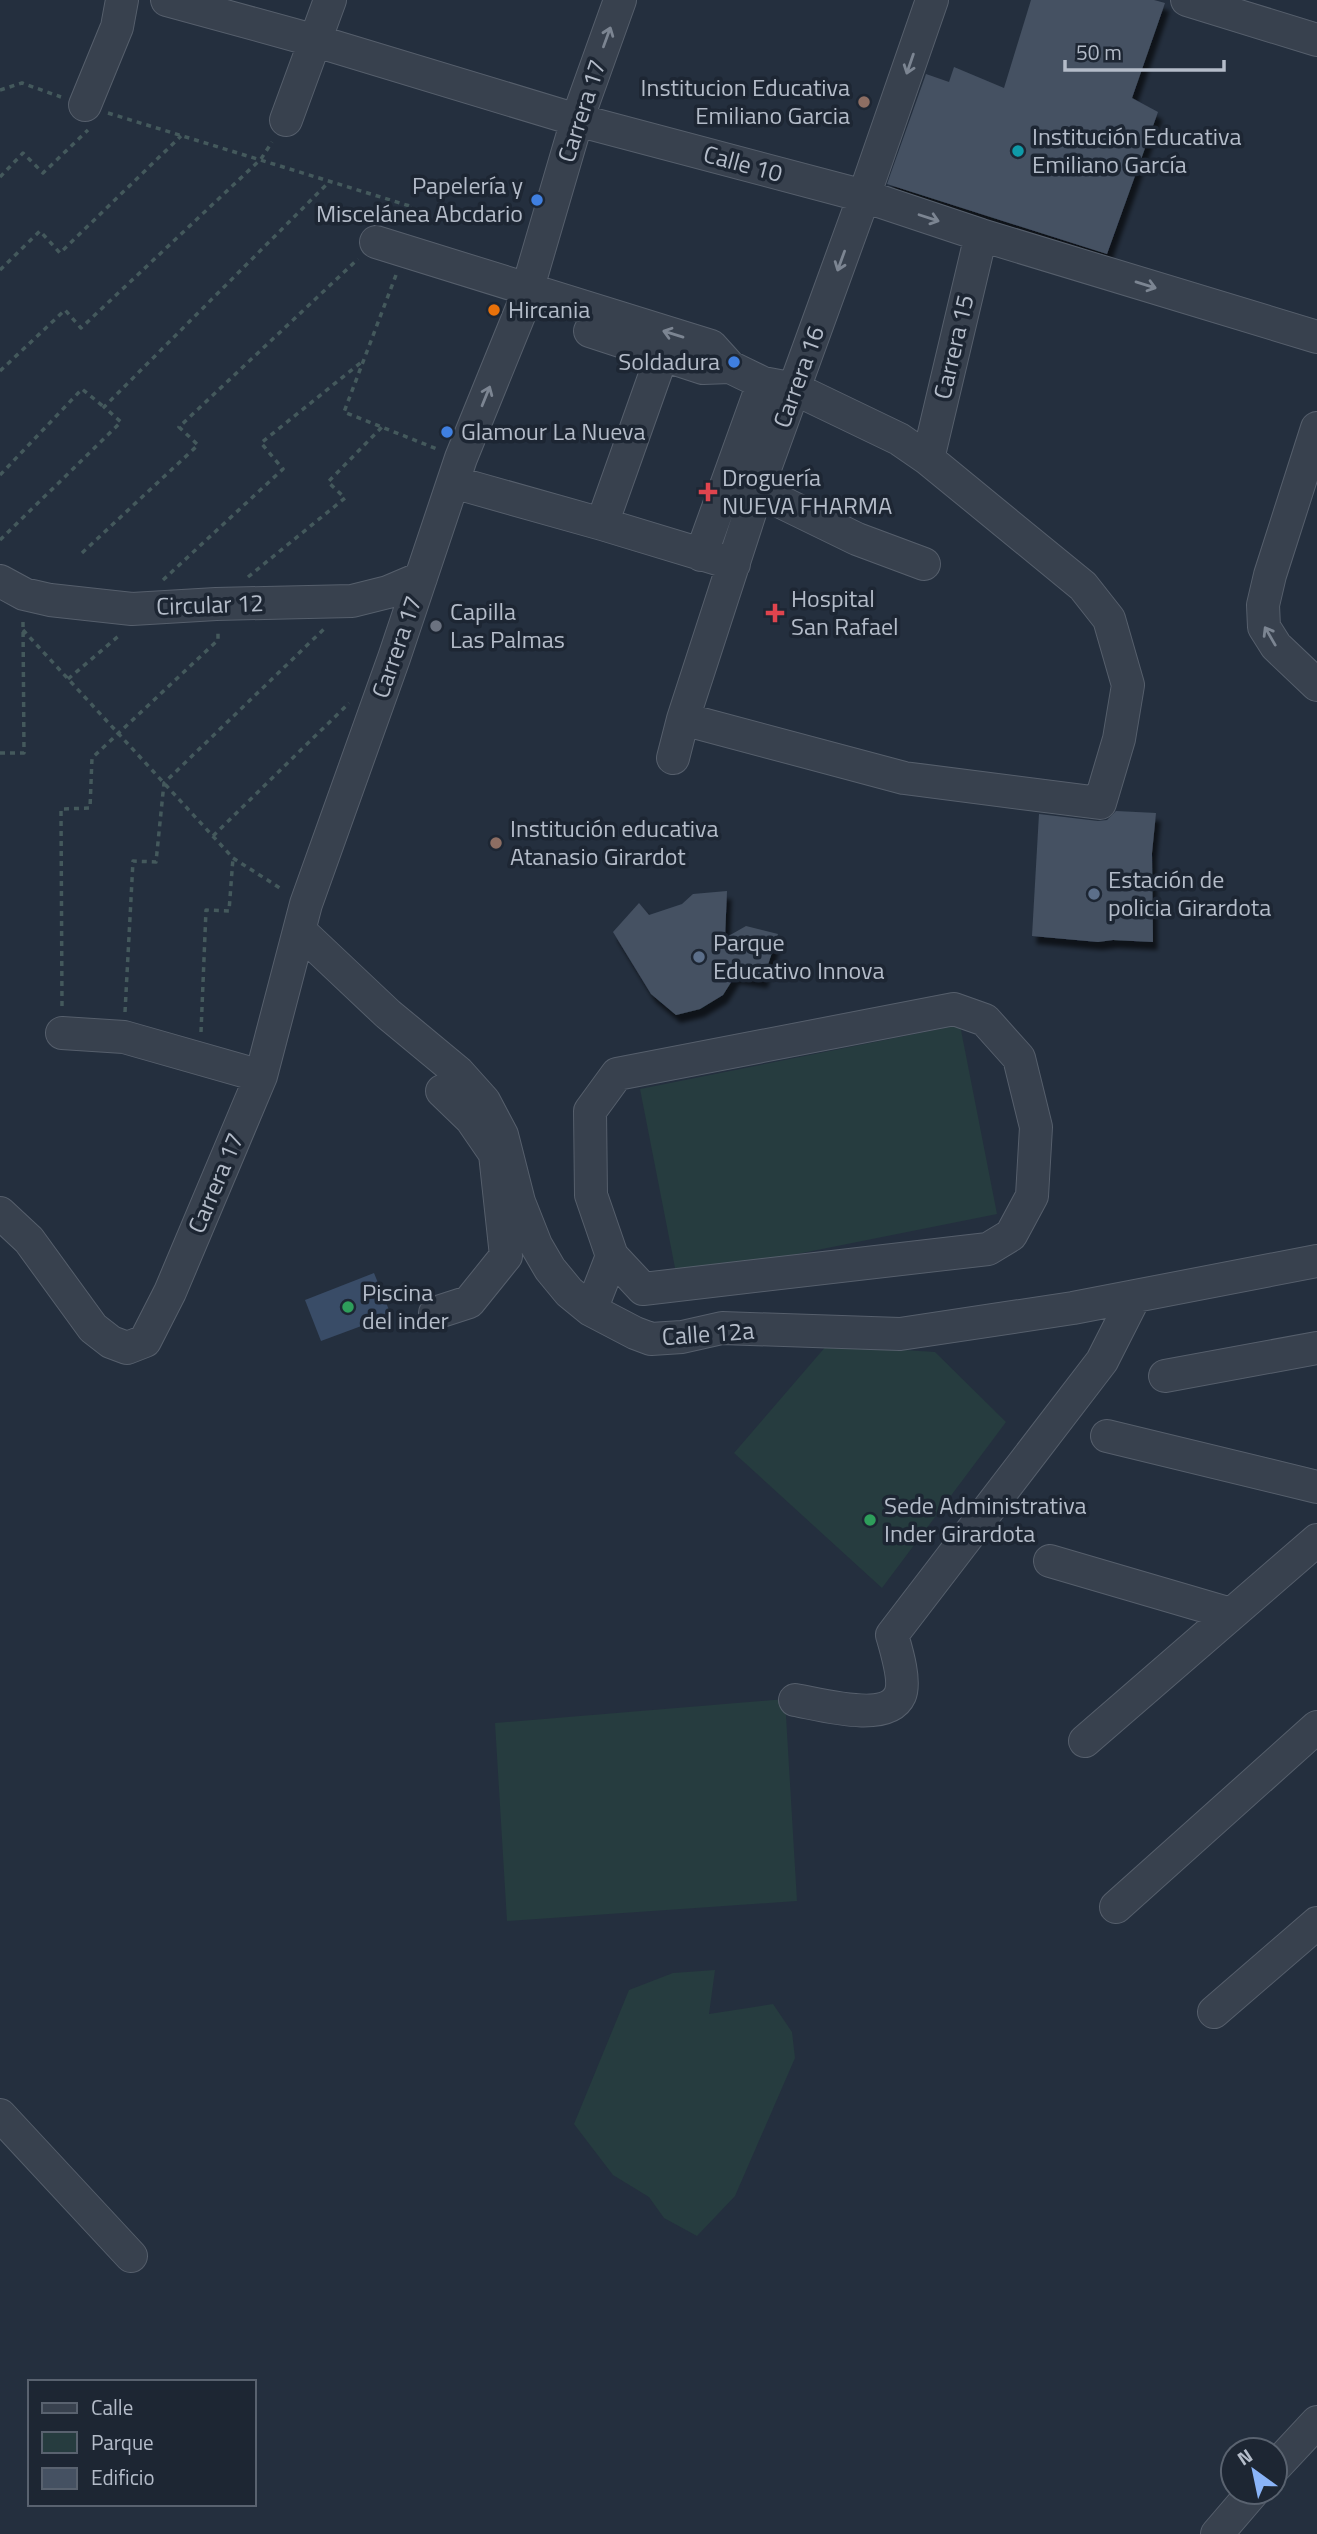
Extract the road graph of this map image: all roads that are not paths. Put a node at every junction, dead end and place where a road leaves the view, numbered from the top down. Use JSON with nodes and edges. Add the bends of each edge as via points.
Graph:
{"nodes":[{"id":1,"x":122,"y":0,"type":"edge"},
{"id":2,"x":167,"y":0,"type":"edge"},
{"id":3,"x":330,"y":0,"type":"edge"},
{"id":4,"x":620,"y":0,"type":"edge"},
{"id":5,"x":932,"y":0,"type":"edge"},
{"id":6,"x":1187,"y":0,"type":"edge"},
{"id":7,"x":1317,"y":40,"type":"edge"},
{"id":8,"x":316,"y":41,"type":"junction"},
{"id":9,"x":87,"y":118,"type":"road end"},
{"id":10,"x":286,"y":120,"type":"dead end"},
{"id":11,"x":577,"y":120,"type":"junction"},
{"id":12,"x":864,"y":196,"type":"junction"},
{"id":13,"x":981,"y":235,"type":"junction"},
{"id":14,"x":390,"y":248,"type":"road end"},
{"id":15,"x":525,"y":299,"type":"junction"},
{"id":16,"x":1317,"y":337,"type":"edge"},
{"id":17,"x":662,"y":355,"type":"junction"},
{"id":18,"x":730,"y":367,"type":"junction"},
{"id":19,"x":763,"y":383,"type":"junction"},
{"id":20,"x":795,"y":389,"type":"junction"},
{"id":21,"x":1317,"y":428,"type":"edge"},
{"id":22,"x":928,"y":458,"type":"junction"},
{"id":23,"x":457,"y":470,"type":"junction"},
{"id":24,"x":759,"y":485,"type":"junction"},
{"id":25,"x":603,"y":524,"type":"junction"},
{"id":26,"x":701,"y":555,"type":"junction"},
{"id":27,"x":734,"y":564,"type":"junction"},
{"id":28,"x":923,"y":564,"type":"dead end"},
{"id":29,"x":421,"y":578,"type":"junction"},
{"id":30,"x":12,"y":587,"type":"edge"},
{"id":31,"x":1317,"y":685,"type":"edge"},
{"id":32,"x":683,"y":719,"type":"junction"},
{"id":33,"x":673,"y":758,"type":"dead end"},
{"id":34,"x":303,"y":917,"type":"junction"},
{"id":35,"x":62,"y":1033,"type":"road end"},
{"id":36,"x":261,"y":1076,"type":"junction"},
{"id":37,"x":445,"y":1088,"type":"junction"},
{"id":38,"x":0,"y":1213,"type":"edge"},
{"id":39,"x":612,"y":1256,"type":"junction"},
{"id":40,"x":1317,"y":1261,"type":"edge"},
{"id":41,"x":1135,"y":1296,"type":"junction"},
{"id":42,"x":591,"y":1310,"type":"junction"},
{"id":43,"x":435,"y":1313,"type":"dead end"},
{"id":44,"x":1317,"y":1348,"type":"edge"},
{"id":45,"x":1165,"y":1376,"type":"dead end"},
{"id":46,"x":1107,"y":1436,"type":"dead end"},
{"id":47,"x":1317,"y":1488,"type":"edge"},
{"id":48,"x":1317,"y":1540,"type":"edge"},
{"id":49,"x":1049,"y":1561,"type":"dead end"},
{"id":50,"x":1231,"y":1614,"type":"junction"},
{"id":51,"x":795,"y":1700,"type":"dead end"},
{"id":52,"x":1317,"y":1727,"type":"edge"},
{"id":53,"x":1085,"y":1741,"type":"dead end"},
{"id":54,"x":1116,"y":1907,"type":"dead end"},
{"id":55,"x":1317,"y":1923,"type":"edge"},
{"id":56,"x":1214,"y":2012,"type":"dead end"},
{"id":57,"x":0,"y":2115,"type":"edge"},
{"id":58,"x":131,"y":2256,"type":"dead end"},
{"id":59,"x":1317,"y":2421,"type":"edge"},
{"id":60,"x":1289,"y":2452,"type":"edge"},
{"id":61,"x":1241,"y":2506,"type":"edge"},
{"id":62,"x":1217,"y":2534,"type":"edge"}],
"edges":[{"from":1,"to":9,"type":"street"},
{"from":2,"to":8,"type":"street","name":"Calle 10"},
{"from":3,"to":8,"type":"street"},
{"from":11,"to":4,"type":"street","name":"Carrera 17","one_way":true},
{"from":5,"to":12,"type":"street","name":"Carrera 16","one_way":true},
{"from":6,"to":7,"type":"street"},
{"from":8,"to":10,"type":"street"},
{"from":8,"to":11,"type":"street","name":"Calle 10"},
{"from":11,"to":12,"type":"street","name":"Calle 10"},
{"from":11,"to":15,"type":"street","name":"Carrera 17"},
{"from":12,"to":13,"type":"street","name":"Calle 10","one_way":true},
{"from":12,"to":20,"type":"street","name":"Carrera 16","one_way":true},
{"from":13,"to":16,"type":"street","name":"Calle 10","one_way":true},
{"from":13,"to":22,"type":"street","name":"Carrera 15"},
{"from":14,"to":15,"type":"street"},
{"from":15,"to":17,"type":"street"},
{"from":18,"to":15,"type":"street","one_way":true,"via":[[711,346]]},
{"from":23,"to":15,"type":"street","name":"Carrera 17","one_way":true},
{"from":17,"to":18,"type":"street","via":[[703,368]]},
{"from":17,"to":25,"type":"street"},
{"from":18,"to":19,"type":"street"},
{"from":19,"to":20,"type":"street"},
{"from":19,"to":26,"type":"street"},
{"from":20,"to":22,"type":"street","via":[[899,439]]},
{"from":20,"to":24,"type":"street","name":"Carrera 16"},
{"from":31,"to":21,"type":"street","one_way":true,"via":[[1276,646],[1264,627],[1263,605]]},
{"from":22,"to":32,"type":"street","via":[[1083,586],[1109,619],[1128,685],[1119,739],[1100,803],[904,778]]},
{"from":23,"to":25,"type":"street"},
{"from":23,"to":29,"type":"street","name":"Carrera 17"},
{"from":24,"to":27,"type":"street","name":"Carrera 16"},
{"from":24,"to":28,"type":"street","via":[[781,502],[857,539]]},
{"from":25,"to":26,"type":"street"},
{"from":26,"to":27,"type":"street"},
{"from":27,"to":32,"type":"street","name":"Carrera 16"},
{"from":29,"to":30,"type":"street","name":"Circular 12","via":[[352,601],[132,609],[50,600]]},
{"from":29,"to":34,"type":"street","name":"Carrera 17"},
{"from":32,"to":33,"type":"street","name":"Carrera 16"},
{"from":34,"to":36,"type":"street","name":"Carrera 17"},
{"from":34,"to":37,"type":"street","name":"Calle 12a"},
{"from":35,"to":36,"type":"street","via":[[124,1037]]},
{"from":36,"to":38,"type":"street","name":"Carrera 17","via":[[145,1341],[127,1348],[93,1328],[29,1240]]},
{"from":37,"to":42,"type":"street","name":"Calle 12a","via":[[484,1101],[502,1135],[519,1202],[536,1245],[569,1292]]},
{"from":37,"to":43,"type":"street","via":[[495,1154],[506,1256],[469,1302]]},
{"from":39,"to":39,"type":"street","via":[[591,1195],[590,1111],[617,1074],[954,1009],[985,1020],[1019,1058],[1036,1127],[1032,1195],[1011,1235],[988,1249],[643,1289]]},
{"from":39,"to":42,"type":"street"},
{"from":40,"to":41,"type":"street","name":"Calle 12a"},
{"from":41,"to":42,"type":"street","name":"Calle 12a","via":[[900,1334],[722,1328],[651,1339]]},
{"from":41,"to":51,"type":"street","via":[[1102,1361],[892,1635],[900,1696],[888,1707],[861,1712]]},
{"from":44,"to":45,"type":"street"},
{"from":46,"to":47,"type":"street"},
{"from":48,"to":50,"type":"street"},
{"from":49,"to":50,"type":"street"},
{"from":50,"to":53,"type":"street"},
{"from":52,"to":54,"type":"street"},
{"from":55,"to":56,"type":"street"},
{"from":57,"to":58,"type":"street"},
{"from":59,"to":60,"type":"street"},
{"from":61,"to":62,"type":"street"}]}
